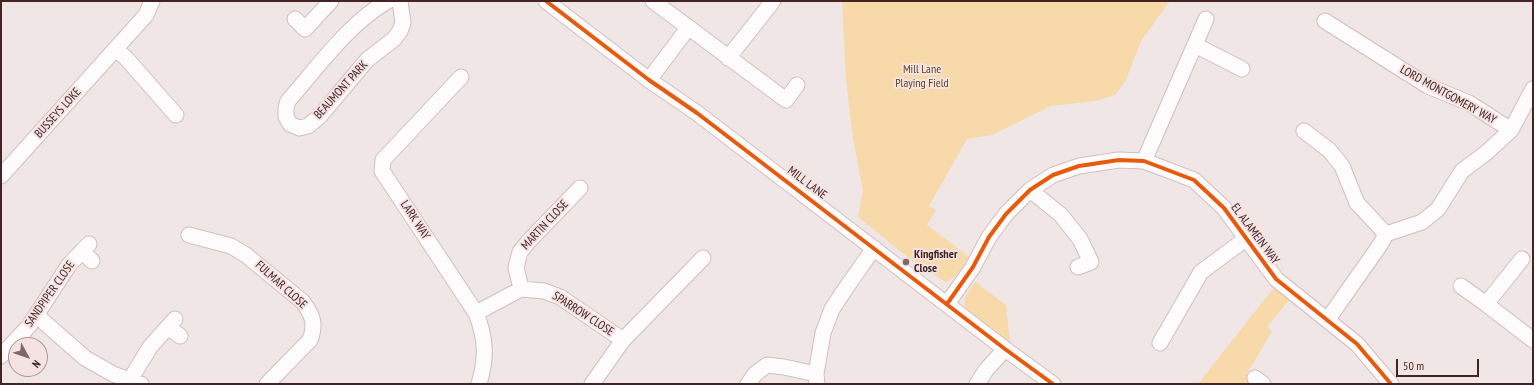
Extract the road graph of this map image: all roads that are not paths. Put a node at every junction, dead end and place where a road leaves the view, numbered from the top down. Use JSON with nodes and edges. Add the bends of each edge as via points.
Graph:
{"nodes":[{"id":1,"x":152,"y":1,"type":"edge"},
{"id":2,"x":331,"y":1,"type":"edge"},
{"id":3,"x":388,"y":1,"type":"edge"},
{"id":4,"x":400,"y":1,"type":"edge"},
{"id":5,"x":546,"y":1,"type":"edge"},
{"id":6,"x":653,"y":1,"type":"edge"},
{"id":7,"x":772,"y":1,"type":"edge"},
{"id":8,"x":295,"y":19,"type":"dead end"},
{"id":9,"x":1206,"y":19,"type":"dead end"},
{"id":10,"x":1325,"y":21,"type":"dead end"},
{"id":11,"x":688,"y":28,"type":"junction"},
{"id":12,"x":1196,"y":45,"type":"junction"},
{"id":13,"x":115,"y":50,"type":"junction"},
{"id":14,"x":728,"y":58,"type":"junction"},
{"id":15,"x":1242,"y":69,"type":"dead end"},
{"id":16,"x":461,"y":77,"type":"dead end"},
{"id":17,"x":649,"y":80,"type":"junction"},
{"id":18,"x":797,"y":85,"type":"dead end"},
{"id":19,"x":1533,"y":89,"type":"edge"},
{"id":20,"x":176,"y":115,"type":"dead end"},
{"id":21,"x":1511,"y":130,"type":"junction"},
{"id":22,"x":1304,"y":131,"type":"dead end"},
{"id":23,"x":1144,"y":161,"type":"junction"},
{"id":24,"x":1,"y":176,"type":"edge"},
{"id":25,"x":580,"y":188,"type":"dead end"},
{"id":26,"x":1030,"y":190,"type":"junction"},
{"id":27,"x":1386,"y":234,"type":"junction"},
{"id":28,"x":189,"y":235,"type":"dead end"},
{"id":29,"x":1247,"y":238,"type":"junction"},
{"id":30,"x":874,"y":248,"type":"junction"},
{"id":31,"x":87,"y":252,"type":"dead end"},
{"id":32,"x":703,"y":258,"type":"dead end"},
{"id":33,"x":1522,"y":259,"type":"dead end"},
{"id":34,"x":1091,"y":263,"type":"dead end"},
{"id":35,"x":1461,"y":286,"type":"dead end"},
{"id":36,"x":521,"y":289,"type":"junction"},
{"id":37,"x":947,"y":304,"type":"junction"},
{"id":38,"x":1486,"y":304,"type":"junction"},
{"id":39,"x":476,"y":313,"type":"junction"},
{"id":40,"x":36,"y":315,"type":"junction"},
{"id":41,"x":1328,"y":319,"type":"junction"},
{"id":42,"x":180,"y":336,"type":"dead end"},
{"id":43,"x":623,"y":340,"type":"junction"},
{"id":44,"x":1533,"y":340,"type":"edge"},
{"id":45,"x":1160,"y":343,"type":"dead end"},
{"id":46,"x":1005,"y":349,"type":"junction"},
{"id":47,"x":2,"y":354,"type":"edge"},
{"id":48,"x":816,"y":379,"type":"edge"},
{"id":49,"x":136,"y":382,"type":"edge"},
{"id":50,"x":1385,"y":382,"type":"edge"},
{"id":51,"x":267,"y":384,"type":"edge"},
{"id":52,"x":479,"y":384,"type":"edge"},
{"id":53,"x":592,"y":384,"type":"edge"},
{"id":54,"x":748,"y":384,"type":"edge"},
{"id":55,"x":977,"y":384,"type":"edge"},
{"id":56,"x":1053,"y":384,"type":"edge"}],
"edges":[{"from":1,"to":13,"type":"street","name":"BUSSEYS LOKE","via":[[146,15]]},
{"from":2,"to":8,"type":"street","via":[[306,29]]},
{"from":3,"to":4,"type":"street","name":"BEAUMONT PARK","via":[[378,6],[349,32],[288,101],[286,117],[290,124],[299,128],[308,126],[320,116],[367,60],[394,39],[403,23]]},
{"from":5,"to":17,"type":"street","name":"MILL LANE"},
{"from":6,"to":11,"type":"street"},
{"from":7,"to":14,"type":"street"},
{"from":9,"to":12,"type":"street"},
{"from":10,"to":21,"type":"street","name":"LORD MONTGOMERY WAY","via":[[1428,86],[1469,103]]},
{"from":11,"to":14,"type":"street"},
{"from":11,"to":17,"type":"street"},
{"from":12,"to":15,"type":"street"},
{"from":12,"to":23,"type":"street"},
{"from":13,"to":20,"type":"street","via":[[126,58]]},
{"from":13,"to":24,"type":"street","name":"BUSSEYS LOKE"},
{"from":14,"to":18,"type":"street","via":[[786,100]]},
{"from":16,"to":39,"type":"street","name":"LARK WAY","via":[[382,160],[382,171]]},
{"from":17,"to":30,"type":"street","name":"MILL LANE","via":[[697,113]]},
{"from":19,"to":21,"type":"street"},
{"from":21,"to":27,"type":"street","via":[[1462,171],[1438,209],[1422,222]]},
{"from":22,"to":27,"type":"street","via":[[1329,150],[1342,166],[1357,204]]},
{"from":23,"to":26,"type":"street","name":"EL ALAMEIN WAY","via":[[1119,160],[1079,166],[1053,175]]},
{"from":23,"to":29,"type":"street","name":"EL ALAMEIN WAY","via":[[1194,180],[1224,208]]},
{"from":25,"to":36,"type":"street","name":"MARTIN CLOSE","via":[[520,252],[516,267]]},
{"from":26,"to":34,"type":"street","via":[[1061,215],[1080,239]]},
{"from":26,"to":37,"type":"street","name":"EL ALAMEIN WAY","via":[[1006,214],[989,237],[973,267]]},
{"from":27,"to":41,"type":"street"},
{"from":28,"to":51,"type":"street","name":"FULMAR CLOSE","via":[[231,246],[246,254],[303,302],[310,312],[314,331],[310,340]]},
{"from":29,"to":41,"type":"street","name":"EL ALAMEIN WAY","via":[[1276,279]]},
{"from":29,"to":45,"type":"street","name":"EL ALAMEIN WAY","via":[[1201,272]]},
{"from":30,"to":37,"type":"street","name":"MILL LANE"},
{"from":30,"to":48,"type":"street","via":[[832,309],[824,333]]},
{"from":31,"to":40,"type":"street","name":"SANDPIPER CLOSE","via":[[69,265]]},
{"from":32,"to":43,"type":"street","name":"SPARROW CLOSE"},
{"from":33,"to":38,"type":"street"},
{"from":35,"to":38,"type":"street"},
{"from":36,"to":39,"type":"street"},
{"from":36,"to":43,"type":"street","name":"SPARROW CLOSE","via":[[544,291],[560,297]]},
{"from":37,"to":46,"type":"street","name":"MILL LANE"},
{"from":38,"to":44,"type":"street"},
{"from":39,"to":52,"type":"street","name":"LARK WAY","via":[[485,346],[484,369]]},
{"from":40,"to":47,"type":"street","name":"SANDPIPER CLOSE"},
{"from":40,"to":49,"type":"street","via":[[85,358],[113,374]]},
{"from":41,"to":50,"type":"street","name":"EL ALAMEIN WAY","via":[[1357,344]]},
{"from":42,"to":49,"type":"street","via":[[171,323],[150,347]]},
{"from":43,"to":53,"type":"street","name":"SPARROW CLOSE"},
{"from":46,"to":55,"type":"street"},
{"from":46,"to":56,"type":"street","name":"MILL LANE"},
{"from":48,"to":54,"type":"street","via":[[784,367],[766,365]]}]}
